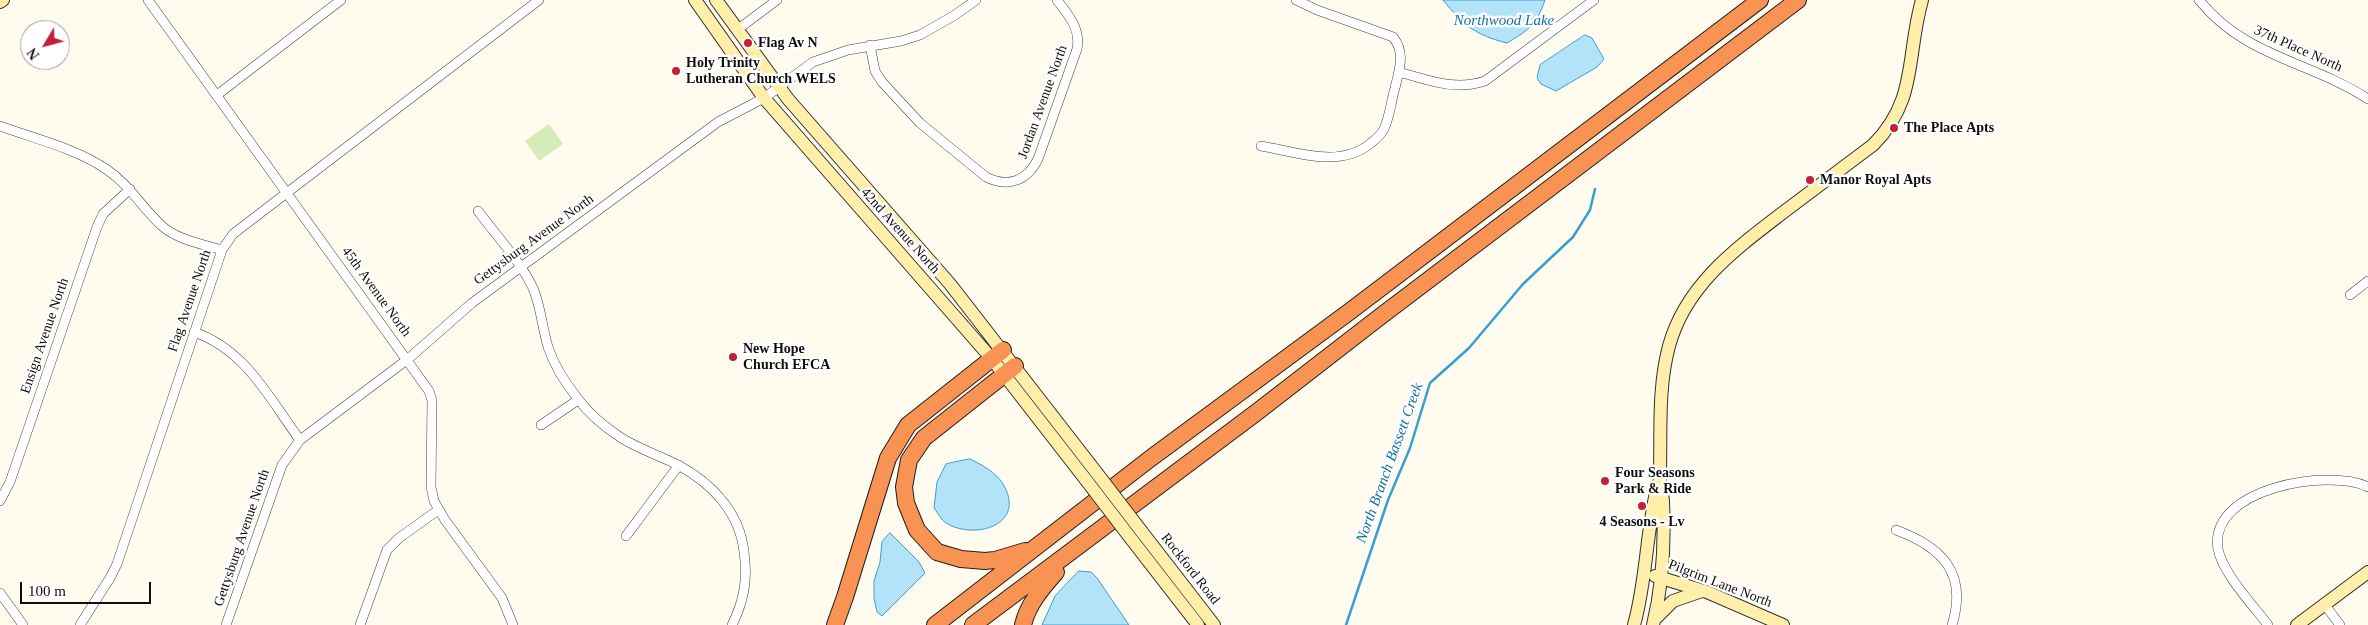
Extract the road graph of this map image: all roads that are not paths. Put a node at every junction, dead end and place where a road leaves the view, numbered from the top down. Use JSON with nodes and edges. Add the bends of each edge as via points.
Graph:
{"nodes":[{"id":1,"x":148,"y":0,"type":"edge"},
{"id":2,"x":341,"y":0,"type":"edge"},
{"id":3,"x":539,"y":0,"type":"edge"},
{"id":4,"x":695,"y":0,"type":"edge"},
{"id":5,"x":716,"y":0,"type":"edge"},
{"id":6,"x":777,"y":0,"type":"edge"},
{"id":7,"x":976,"y":0,"type":"edge"},
{"id":8,"x":1057,"y":0,"type":"edge"},
{"id":9,"x":1296,"y":0,"type":"edge"},
{"id":10,"x":1594,"y":0,"type":"edge"},
{"id":11,"x":1760,"y":0,"type":"edge"},
{"id":12,"x":1798,"y":0,"type":"edge"},
{"id":13,"x":1922,"y":0,"type":"edge"},
{"id":14,"x":2199,"y":0,"type":"edge"},
{"id":15,"x":737,"y":30,"type":"junction"},
{"id":16,"x":870,"y":45,"type":"junction"},
{"id":17,"x":1399,"y":72,"type":"junction"},
{"id":18,"x":779,"y":87,"type":"junction"},
{"id":19,"x":216,"y":95,"type":"junction"},
{"id":20,"x":764,"y":98,"type":"junction"},
{"id":21,"x":2368,"y":99,"type":"edge"},
{"id":22,"x":0,"y":126,"type":"edge"},
{"id":23,"x":1261,"y":146,"type":"dead end"},
{"id":24,"x":130,"y":189,"type":"junction"},
{"id":25,"x":287,"y":192,"type":"junction"},
{"id":26,"x":478,"y":211,"type":"dead end"},
{"id":27,"x":222,"y":250,"type":"junction"},
{"id":28,"x":520,"y":267,"type":"junction"},
{"id":29,"x":2368,"y":281,"type":"edge"},
{"id":30,"x":2350,"y":295,"type":"dead end"},
{"id":31,"x":194,"y":332,"type":"junction"},
{"id":32,"x":997,"y":354,"type":"junction"},
{"id":33,"x":408,"y":359,"type":"junction"},
{"id":34,"x":1010,"y":370,"type":"junction"},
{"id":35,"x":578,"y":400,"type":"junction"},
{"id":36,"x":541,"y":425,"type":"dead end"},
{"id":37,"x":300,"y":440,"type":"junction"},
{"id":38,"x":679,"y":465,"type":"junction"},
{"id":39,"x":1659,"y":479,"type":"junction"},
{"id":40,"x":2368,"y":487,"type":"edge"},
{"id":41,"x":0,"y":501,"type":"edge"},
{"id":42,"x":438,"y":510,"type":"junction"},
{"id":43,"x":1896,"y":530,"type":"dead end"},
{"id":44,"x":626,"y":536,"type":"dead end"},
{"id":45,"x":1137,"y":536,"type":"junction"},
{"id":46,"x":1036,"y":547,"type":"junction"},
{"id":47,"x":1071,"y":553,"type":"junction"},
{"id":48,"x":2368,"y":572,"type":"edge"},
{"id":49,"x":1645,"y":573,"type":"junction"},
{"id":50,"x":1662,"y":578,"type":"junction"},
{"id":51,"x":1702,"y":591,"type":"junction"},
{"id":52,"x":0,"y":593,"type":"edge"},
{"id":53,"x":2324,"y":605,"type":"junction"},
{"id":54,"x":1654,"y":622,"type":"edge"},
{"id":55,"x":23,"y":625,"type":"edge"},
{"id":56,"x":80,"y":625,"type":"edge"},
{"id":57,"x":226,"y":625,"type":"edge"},
{"id":58,"x":360,"y":625,"type":"edge"},
{"id":59,"x":513,"y":625,"type":"edge"},
{"id":60,"x":732,"y":625,"type":"edge"},
{"id":61,"x":835,"y":625,"type":"edge"},
{"id":62,"x":935,"y":625,"type":"edge"},
{"id":63,"x":973,"y":625,"type":"edge"},
{"id":64,"x":1024,"y":625,"type":"edge"},
{"id":65,"x":1198,"y":625,"type":"edge"},
{"id":66,"x":1214,"y":625,"type":"edge"},
{"id":67,"x":1634,"y":625,"type":"edge"},
{"id":68,"x":1783,"y":625,"type":"edge"},
{"id":69,"x":1952,"y":625,"type":"edge"},
{"id":70,"x":2268,"y":625,"type":"edge"},
{"id":71,"x":2297,"y":625,"type":"edge"},
{"id":72,"x":2340,"y":625,"type":"edge"}],
"edges":[{"from":1,"to":19,"type":"street","name":"45th Avenue North"},
{"from":2,"to":19,"type":"street"},
{"from":3,"to":25,"type":"street","name":"Flag Avenue North"},
{"from":4,"to":20,"type":"main road","name":"42nd Avenue North"},
{"from":5,"to":15,"type":"main road","name":"42nd Avenue North"},
{"from":6,"to":15,"type":"street"},
{"from":7,"to":16,"type":"street","name":"Gettysburg Avenue North","via":[[920,35]]},
{"from":8,"to":16,"type":"street","name":"Jordan Avenue North","via":[[1078,33],[1077,49],[1038,159],[1026,177],[1015,182],[1005,183],[986,176],[911,115],[875,71]]},
{"from":9,"to":17,"type":"street","via":[[1393,37],[1401,53]]},
{"from":10,"to":17,"type":"street","via":[[1485,81],[1449,86]]},
{"from":11,"to":46,"type":"highway"},
{"from":12,"to":47,"type":"highway"},
{"from":13,"to":39,"type":"main road","via":[[1904,99],[1886,132],[1728,256],[1690,300],[1670,344],[1664,368]]},
{"from":14,"to":21,"type":"street","name":"37th Place North","via":[[2230,31],[2249,44],[2332,79]]},
{"from":15,"to":18,"type":"main road","name":"42nd Avenue North"},
{"from":16,"to":18,"type":"street","name":"Gettysburg Avenue North","via":[[822,59]]},
{"from":17,"to":23,"type":"street","via":[[1384,130],[1363,150],[1334,158]]},
{"from":18,"to":20,"type":"street","name":"Gettysburg Avenue North"},
{"from":18,"to":32,"type":"main road","name":"42nd Avenue North","via":[[950,284]]},
{"from":19,"to":25,"type":"street","name":"45th Avenue North"},
{"from":20,"to":28,"type":"street","name":"Gettysburg Avenue North","via":[[718,122]]},
{"from":20,"to":32,"type":"main road","name":"42nd Avenue North"},
{"from":22,"to":24,"type":"street","via":[[88,158]]},
{"from":24,"to":27,"type":"street","via":[[162,226],[182,238]]},
{"from":24,"to":41,"type":"street","name":"Ensign Avenue North","via":[[104,214],[97,227],[10,482]]},
{"from":25,"to":27,"type":"street","name":"Flag Avenue North","via":[[240,226]]},
{"from":25,"to":33,"type":"street","name":"45th Avenue North"},
{"from":26,"to":28,"type":"street"},
{"from":27,"to":31,"type":"street","name":"Flag Avenue North"},
{"from":28,"to":33,"type":"street","name":"Gettysburg Avenue North","via":[[472,303]]},
{"from":28,"to":35,"type":"street","via":[[534,293],[555,364]]},
{"from":29,"to":30,"type":"street"},
{"from":31,"to":37,"type":"street","via":[[235,354]]},
{"from":31,"to":56,"type":"street","name":"Flag Avenue North","via":[[117,564]]},
{"from":32,"to":34,"type":"main road","name":"42nd Avenue North"},
{"from":32,"to":61,"type":"highway","via":[[908,426],[888,458]]},
{"from":33,"to":37,"type":"street","name":"Gettysburg Avenue North"},
{"from":33,"to":42,"type":"street","name":"45th Avenue North","via":[[432,400],[431,487]]},
{"from":34,"to":45,"type":"main road","name":"42nd Avenue North","bridge":true,"via":[[1096,472]]},
{"from":34,"to":45,"type":"main road","name":"42nd Avenue North","bridge":true,"via":[[1086,480]]},
{"from":34,"to":46,"type":"highway","via":[[918,444],[909,460],[905,495],[917,530],[937,552],[985,561]]},
{"from":35,"to":36,"type":"street"},
{"from":35,"to":38,"type":"street","via":[[620,437]]},
{"from":37,"to":57,"type":"street","name":"Gettysburg Avenue North","via":[[279,472]]},
{"from":38,"to":44,"type":"street"},
{"from":38,"to":60,"type":"street","via":[[697,477],[726,505],[743,540],[746,581],[743,601]]},
{"from":39,"to":49,"type":"main road"},
{"from":39,"to":50,"type":"main road","via":[[1663,499]]},
{"from":40,"to":70,"type":"street","via":[[2348,481],[2288,484],[2252,497],[2228,515],[2218,536],[2221,558]]},
{"from":42,"to":58,"type":"street","via":[[386,550]]},
{"from":42,"to":59,"type":"street","name":"45th Avenue North","via":[[502,598]]},
{"from":43,"to":69,"type":"street","via":[[1931,546],[1950,568],[1958,597]]},
{"from":45,"to":65,"type":"main road","name":"Rockford Road"},
{"from":45,"to":66,"type":"main road","name":"Rockford Road"},
{"from":46,"to":62,"type":"highway"},
{"from":47,"to":63,"type":"highway"},
{"from":47,"to":64,"type":"highway","via":[[1034,599]]},
{"from":48,"to":53,"type":"main road"},
{"from":49,"to":50,"type":"main road","name":"Pilgrim Lane North"},
{"from":49,"to":67,"type":"main road"},
{"from":50,"to":51,"type":"main road","name":"Pilgrim Lane North"},
{"from":50,"to":54,"type":"main road"},
{"from":51,"to":54,"type":"main road","via":[[1673,601]]},
{"from":51,"to":68,"type":"main road","name":"Pilgrim Lane North"},
{"from":52,"to":55,"type":"street"},
{"from":53,"to":71,"type":"main road"},
{"from":53,"to":72,"type":"street"}]}
